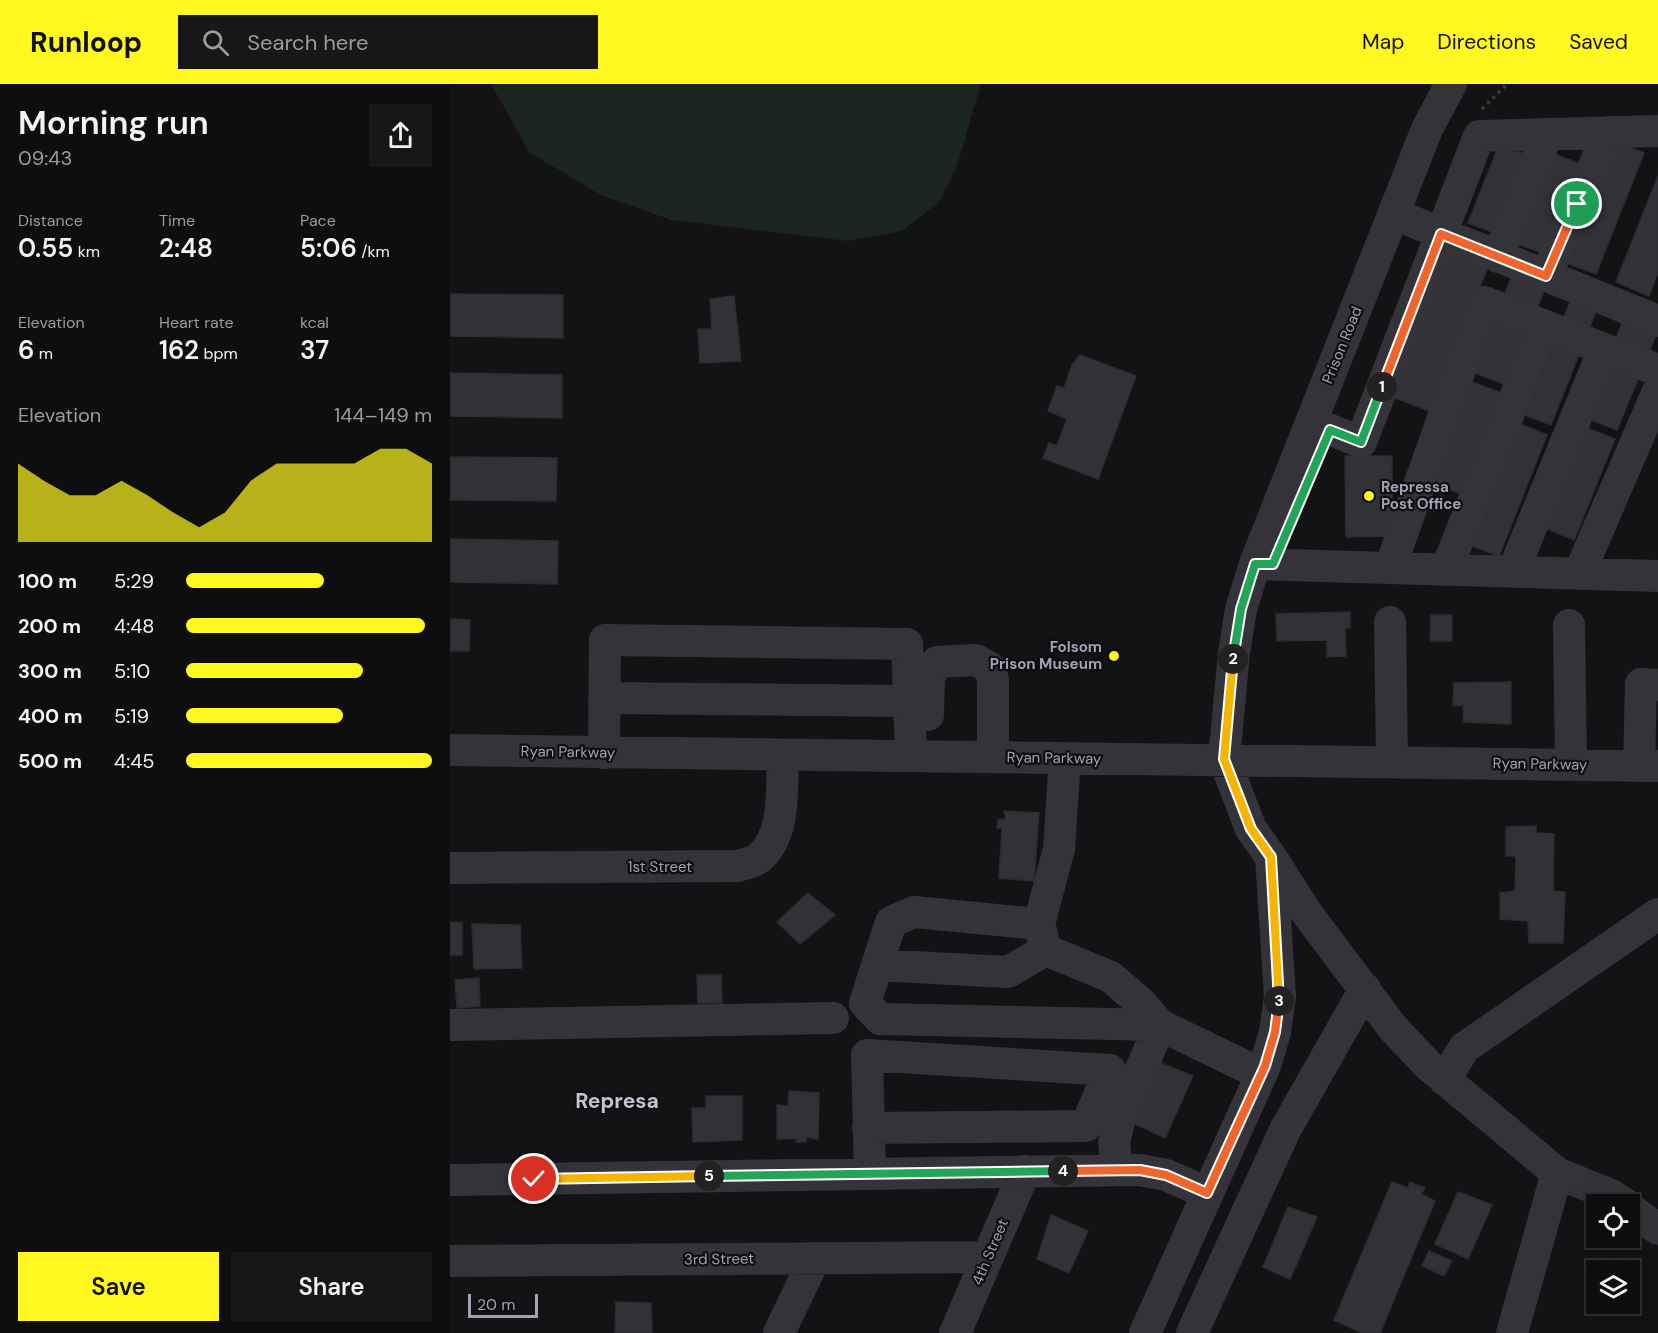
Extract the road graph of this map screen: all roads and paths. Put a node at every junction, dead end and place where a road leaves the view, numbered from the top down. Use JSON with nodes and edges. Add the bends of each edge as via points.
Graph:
{"nodes":[{"id":1,"x":1451,"y":84,"type":"edge"},
{"id":2,"x":1658,"y":131,"type":"edge"},
{"id":3,"x":1608,"y":132,"type":"junction"},
{"id":4,"x":1547,"y":134,"type":"junction"},
{"id":5,"x":1394,"y":214,"type":"junction"},
{"id":6,"x":1441,"y":234,"type":"junction"},
{"id":7,"x":1498,"y":257,"type":"junction"},
{"id":8,"x":1546,"y":276,"type":"junction"},
{"id":9,"x":1658,"y":321,"type":"edge"},
{"id":10,"x":1544,"y":325,"type":"junction"},
{"id":11,"x":1604,"y":349,"type":"junction"},
{"id":12,"x":1658,"y":370,"type":"edge"},
{"id":13,"x":1658,"y":391,"type":"edge"},
{"id":14,"x":1321,"y":426,"type":"junction"},
{"id":15,"x":1264,"y":564,"type":"junction"},
{"id":16,"x":1390,"y":568,"type":"junction"},
{"id":17,"x":1446,"y":570,"type":"junction"},
{"id":18,"x":1513,"y":572,"type":"junction"},
{"id":19,"x":1579,"y":574,"type":"junction"},
{"id":20,"x":1658,"y":576,"type":"edge"},
{"id":21,"x":1390,"y":622,"type":"dead end"},
{"id":22,"x":1569,"y":625,"type":"dead end"},
{"id":23,"x":1658,"y":685,"type":"edge"},
{"id":24,"x":604,"y":698,"type":"junction"},
{"id":25,"x":909,"y":701,"type":"junction"},
{"id":26,"x":450,"y":750,"type":"edge"},
{"id":27,"x":604,"y":753,"type":"junction"},
{"id":28,"x":783,"y":755,"type":"junction"},
{"id":29,"x":919,"y":756,"type":"junction"},
{"id":30,"x":993,"y":757,"type":"junction"},
{"id":31,"x":1065,"y":758,"type":"junction"},
{"id":32,"x":1224,"y":759,"type":"junction"},
{"id":33,"x":1392,"y":762,"type":"junction"},
{"id":34,"x":1571,"y":765,"type":"junction"},
{"id":35,"x":1648,"y":766,"type":"edge"},
{"id":36,"x":1271,"y":857,"type":"junction"},
{"id":37,"x":450,"y":868,"type":"edge"},
{"id":38,"x":1658,"y":914,"type":"edge"},
{"id":39,"x":1042,"y":937,"type":"junction"},
{"id":40,"x":878,"y":965,"type":"junction"},
{"id":41,"x":1365,"y":989,"type":"junction"},
{"id":42,"x":833,"y":1018,"type":"dead end"},
{"id":43,"x":450,"y":1025,"type":"edge"},
{"id":44,"x":1160,"y":1025,"type":"junction"},
{"id":45,"x":1261,"y":1074,"type":"junction"},
{"id":46,"x":1445,"y":1080,"type":"junction"},
{"id":47,"x":868,"y":1128,"type":"junction"},
{"id":48,"x":1117,"y":1170,"type":"junction"},
{"id":49,"x":1025,"y":1171,"type":"junction"},
{"id":50,"x":1557,"y":1173,"type":"junction"},
{"id":51,"x":870,"y":1174,"type":"junction"},
{"id":52,"x":450,"y":1180,"type":"edge"},
{"id":53,"x":1207,"y":1193,"type":"junction"},
{"id":54,"x":1609,"y":1194,"type":"edge"},
{"id":55,"x":1640,"y":1216,"type":"edge"},
{"id":56,"x":1658,"y":1228,"type":"edge"},
{"id":57,"x":987,"y":1257,"type":"junction"},
{"id":58,"x":815,"y":1258,"type":"junction"},
{"id":59,"x":450,"y":1261,"type":"edge"},
{"id":60,"x":779,"y":1333,"type":"edge"},
{"id":61,"x":955,"y":1333,"type":"edge"},
{"id":62,"x":1145,"y":1333,"type":"edge"},
{"id":63,"x":1192,"y":1333,"type":"edge"},
{"id":64,"x":1512,"y":1333,"type":"edge"}],
"edges":[{"from":1,"to":5,"type":"street","name":"Prison Road","via":[[1427,129]]},
{"from":2,"to":3,"type":"street"},
{"from":3,"to":4,"type":"street"},
{"from":3,"to":8,"type":"street"},
{"from":4,"to":6,"type":"street","via":[[1479,136]]},
{"from":4,"to":7,"type":"street"},
{"from":5,"to":6,"type":"street"},
{"from":5,"to":14,"type":"street","name":"Prison Road"},
{"from":6,"to":7,"type":"street"},
{"from":6,"to":14,"type":"street","via":[[1361,442]]},
{"from":7,"to":8,"type":"street"},
{"from":8,"to":9,"type":"street"},
{"from":10,"to":11,"type":"street"},
{"from":10,"to":16,"type":"street","via":[[1484,302]]},
{"from":10,"to":17,"type":"street"},
{"from":11,"to":12,"type":"street"},
{"from":11,"to":18,"type":"street"},
{"from":13,"to":19,"type":"street"},
{"from":14,"to":15,"type":"street","name":"Prison Road"},
{"from":15,"to":16,"type":"street"},
{"from":15,"to":32,"type":"street","name":"Prison Road","via":[[1241,609]]},
{"from":16,"to":17,"type":"street"},
{"from":17,"to":18,"type":"street"},
{"from":18,"to":19,"type":"street"},
{"from":19,"to":20,"type":"street"},
{"from":21,"to":33,"type":"street"},
{"from":22,"to":34,"type":"street"},
{"from":23,"to":35,"type":"street","via":[[1641,684]]},
{"from":24,"to":25,"type":"street"},
{"from":24,"to":25,"type":"street","via":[[605,640],[908,644]]},
{"from":24,"to":27,"type":"street"},
{"from":25,"to":29,"type":"street"},
{"from":26,"to":27,"type":"street","name":"Ryan Parkway"},
{"from":27,"to":28,"type":"street","name":"Ryan Parkway"},
{"from":28,"to":29,"type":"street","name":"Ryan Parkway"},
{"from":28,"to":37,"type":"street","name":"1st Street","via":[[780,820],[773,841],[758,859],[738,866]]},
{"from":29,"to":30,"type":"street","name":"Ryan Parkway"},
{"from":29,"to":30,"type":"street","via":[[929,676],[937,662],[976,660],[989,667],[993,680]]},
{"from":30,"to":31,"type":"street","name":"Ryan Parkway"},
{"from":31,"to":32,"type":"street","name":"Ryan Parkway"},
{"from":31,"to":39,"type":"street","via":[[1059,849]]},
{"from":32,"to":33,"type":"street","name":"Ryan Parkway"},
{"from":32,"to":36,"type":"street","via":[[1251,829]]},
{"from":33,"to":34,"type":"street","name":"Ryan Parkway"},
{"from":34,"to":35,"type":"street","name":"Ryan Parkway"},
{"from":36,"to":41,"type":"street","via":[[1306,912]]},
{"from":36,"to":45,"type":"street","via":[[1280,996],[1275,1032]]},
{"from":38,"to":46,"type":"street","via":[[1464,1048]]},
{"from":39,"to":40,"type":"street","via":[[1008,972]]},
{"from":39,"to":40,"type":"street","via":[[914,912],[891,922]]},
{"from":39,"to":44,"type":"street","via":[[1111,977]]},
{"from":40,"to":44,"type":"street","via":[[865,1003],[880,1019]]},
{"from":41,"to":46,"type":"street","via":[[1393,1028]]},
{"from":41,"to":63,"type":"street","via":[[1285,1130]]},
{"from":42,"to":43,"type":"street"},
{"from":44,"to":45,"type":"street"},
{"from":44,"to":48,"type":"street","via":[[1119,1118],[1114,1142]]},
{"from":45,"to":53,"type":"street"},
{"from":46,"to":50,"type":"street"},
{"from":47,"to":47,"type":"street","via":[[867,1055],[1110,1070],[1086,1126]]},
{"from":47,"to":51,"type":"street"},
{"from":48,"to":49,"type":"street"},
{"from":48,"to":53,"type":"street","via":[[1166,1175]]},
{"from":49,"to":51,"type":"street"},
{"from":49,"to":57,"type":"street","name":"4th Street"},
{"from":50,"to":54,"type":"street"},
{"from":50,"to":64,"type":"street"},
{"from":51,"to":52,"type":"street"},
{"from":53,"to":62,"type":"street"},
{"from":55,"to":56,"type":"street"},
{"from":57,"to":58,"type":"street","name":"3rd Street"},
{"from":57,"to":61,"type":"street","name":"4th Street"},
{"from":58,"to":59,"type":"street","name":"3rd Street"},
{"from":58,"to":60,"type":"street"}]}
